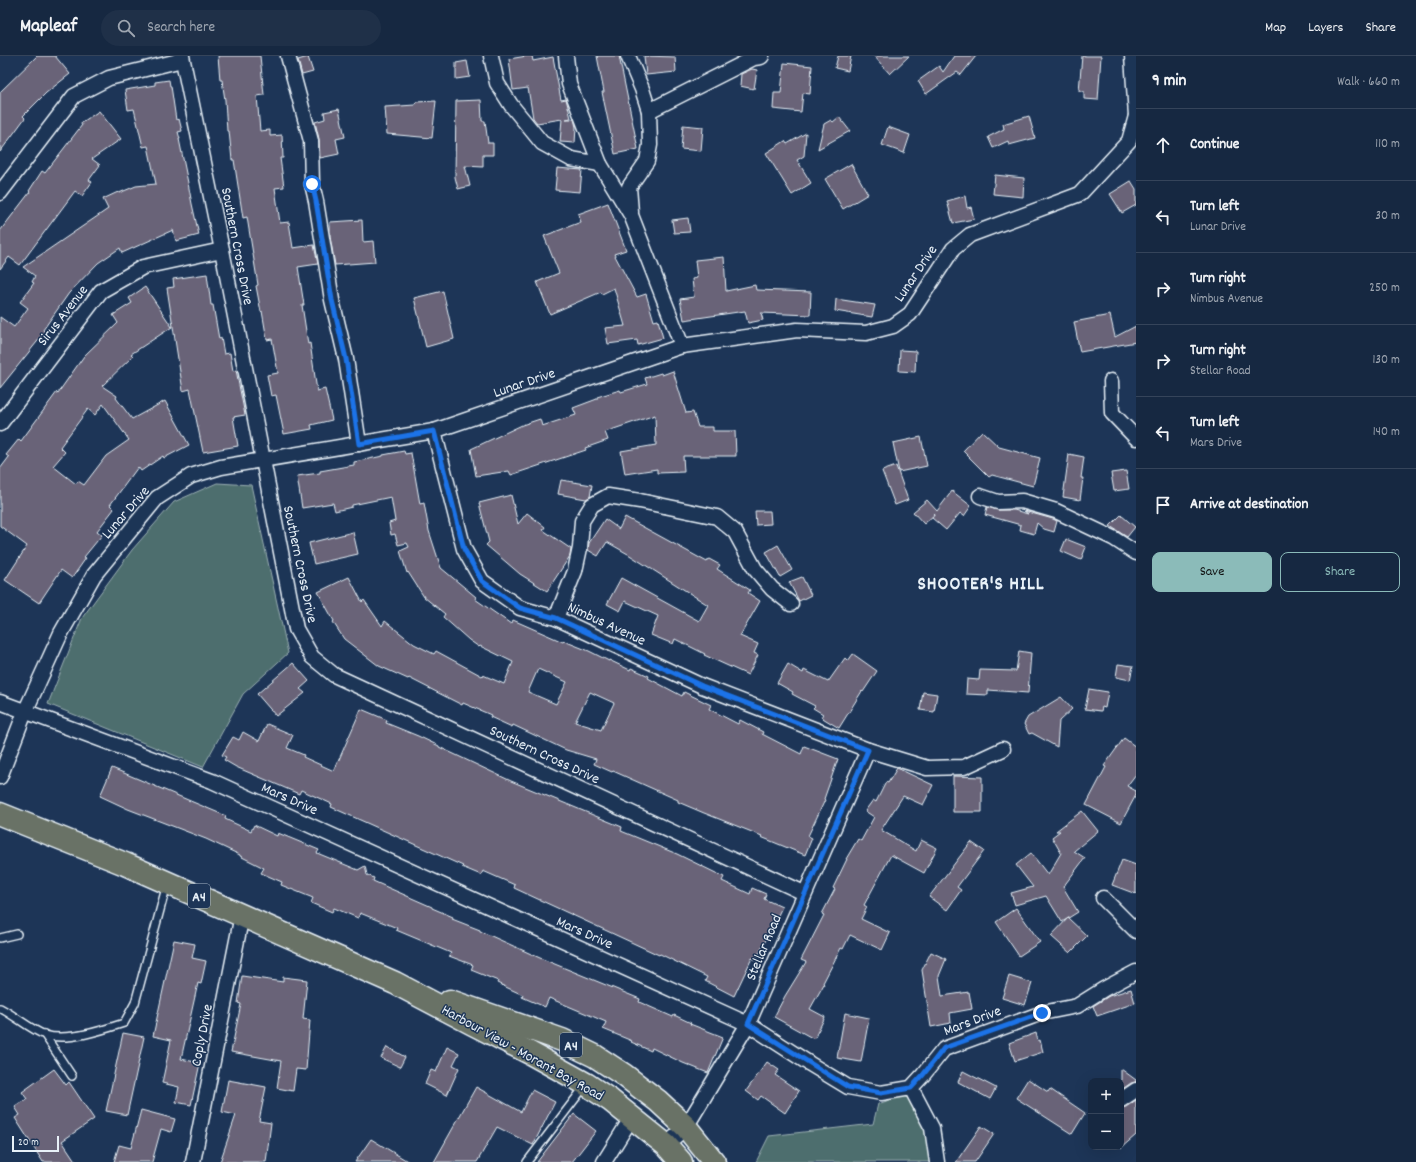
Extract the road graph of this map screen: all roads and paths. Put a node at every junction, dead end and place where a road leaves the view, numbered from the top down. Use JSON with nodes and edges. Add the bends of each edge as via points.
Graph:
{"nodes":[{"id":1,"x":288,"y":56,"type":"edge"},
{"id":2,"x":491,"y":56,"type":"edge"},
{"id":3,"x":566,"y":56,"type":"edge"},
{"id":4,"x":628,"y":56,"type":"edge"},
{"id":5,"x":762,"y":56,"type":"edge"},
{"id":6,"x":1132,"y":56,"type":"edge"},
{"id":7,"x":182,"y":58,"type":"edge"},
{"id":8,"x":649,"y":111,"type":"junction"},
{"id":9,"x":1136,"y":116,"type":"edge"},
{"id":10,"x":600,"y":164,"type":"junction"},
{"id":11,"x":0,"y":193,"type":"edge"},
{"id":12,"x":631,"y":214,"type":"junction"},
{"id":13,"x":222,"y":250,"type":"junction"},
{"id":14,"x":682,"y":346,"type":"junction"},
{"id":15,"x":1111,"y":381,"type":"dead end"},
{"id":16,"x":0,"y":424,"type":"edge"},
{"id":17,"x":434,"y":431,"type":"junction"},
{"id":18,"x":1136,"y":438,"type":"edge"},
{"id":19,"x":359,"y":444,"type":"junction"},
{"id":20,"x":263,"y":461,"type":"junction"},
{"id":21,"x":980,"y":496,"type":"dead end"},
{"id":22,"x":1136,"y":553,"type":"edge"},
{"id":23,"x":791,"y":604,"type":"dead end"},
{"id":24,"x":556,"y":618,"type":"junction"},
{"id":25,"x":0,"y":702,"type":"edge"},
{"id":26,"x":25,"y":712,"type":"junction"},
{"id":27,"x":1003,"y":749,"type":"dead end"},
{"id":28,"x":868,"y":750,"type":"junction"},
{"id":29,"x":0,"y":777,"type":"edge"},
{"id":30,"x":0,"y":814,"type":"edge"},
{"id":31,"x":168,"y":883,"type":"junction"},
{"id":32,"x":804,"y":893,"type":"junction"},
{"id":33,"x":1103,"y":898,"type":"dead end"},
{"id":34,"x":242,"y":916,"type":"junction"},
{"id":35,"x":1136,"y":932,"type":"edge"},
{"id":36,"x":17,"y":934,"type":"dead end"},
{"id":37,"x":0,"y":938,"type":"edge"},
{"id":38,"x":1136,"y":972,"type":"edge"},
{"id":39,"x":395,"y":983,"type":"junction"},
{"id":40,"x":0,"y":1008,"type":"edge"},
{"id":41,"x":748,"y":1024,"type":"junction"},
{"id":42,"x":44,"y":1034,"type":"junction"},
{"id":43,"x":72,"y":1076,"type":"dead end"},
{"id":44,"x":586,"y":1084,"type":"junction"},
{"id":45,"x":911,"y":1088,"type":"junction"},
{"id":46,"x":1136,"y":1090,"type":"edge"},
{"id":47,"x":1124,"y":1098,"type":"edge"},
{"id":48,"x":632,"y":1118,"type":"junction"},
{"id":49,"x":686,"y":1127,"type":"junction"},
{"id":50,"x":666,"y":1145,"type":"junction"},
{"id":51,"x":194,"y":1162,"type":"edge"},
{"id":52,"x":527,"y":1162,"type":"edge"},
{"id":53,"x":604,"y":1162,"type":"edge"},
{"id":54,"x":681,"y":1162,"type":"edge"},
{"id":55,"x":714,"y":1162,"type":"edge"},
{"id":56,"x":937,"y":1162,"type":"edge"}],
"edges":[{"from":1,"to":19,"type":"street","via":[[311,141],[312,184],[332,300],[346,359]]},
{"from":2,"to":10,"type":"street","via":[[497,83],[542,143],[571,159]]},
{"from":3,"to":10,"type":"street","via":[[569,84]]},
{"from":4,"to":8,"type":"street"},
{"from":5,"to":8,"type":"street"},
{"from":6,"to":9,"type":"street","name":"Lunar Drive"},
{"from":7,"to":11,"type":"street","via":[[108,78],[74,96]]},
{"from":7,"to":13,"type":"street","name":"Southern Cross Drive"},
{"from":8,"to":12,"type":"street","via":[[650,145],[647,161],[629,187]]},
{"from":9,"to":14,"type":"street","name":"Lunar Drive","via":[[1129,141],[1080,194],[970,235],[952,249],[910,314],[893,326],[866,333],[797,330]]},
{"from":10,"to":12,"type":"street"},
{"from":12,"to":14,"type":"street"},
{"from":13,"to":16,"type":"street","name":"Sirus Avenue","via":[[143,266],[101,291]]},
{"from":13,"to":20,"type":"street","name":"Southern Cross Drive"},
{"from":14,"to":17,"type":"street","name":"Lunar Drive"},
{"from":15,"to":18,"type":"street","via":[[1112,413]]},
{"from":17,"to":19,"type":"street","name":"Lunar Drive"},
{"from":17,"to":24,"type":"street","name":"Nimbus Avenue","via":[[464,549],[482,581],[520,608]]},
{"from":19,"to":20,"type":"street","name":"Lunar Drive"},
{"from":20,"to":26,"type":"street","name":"Lunar Drive","via":[[221,467],[191,476],[157,498],[94,575],[61,633]]},
{"from":20,"to":32,"type":"street","name":"Southern Cross Drive","via":[[296,629],[312,657],[334,675]]},
{"from":21,"to":22,"type":"street","via":[[998,502],[1022,501],[1056,511],[1113,538]]},
{"from":23,"to":24,"type":"street","via":[[772,589],[755,568],[735,532],[716,517],[608,496],[592,505],[582,522],[575,571]]},
{"from":24,"to":28,"type":"street","name":"Nimbus Avenue","via":[[702,686]]},
{"from":25,"to":26,"type":"street","name":"Mars Drive"},
{"from":26,"to":29,"type":"street","name":"Lunar Drive"},
{"from":26,"to":41,"type":"street","name":"Mars Drive","via":[[212,781]]},
{"from":27,"to":28,"type":"street","name":"Nimbus Avenue","via":[[964,767],[927,768]]},
{"from":28,"to":32,"type":"street","name":"Stellar Road"},
{"from":30,"to":31,"type":"highway","name":"Harbour View - Morant Bay Road","number":"A4"},
{"from":31,"to":34,"type":"highway","name":"Harbour View - Morant Bay Road","number":"A4"},
{"from":31,"to":42,"type":"lane","via":[[135,1003],[124,1023],[89,1034]]},
{"from":32,"to":41,"type":"street","name":"Stellar Road"},
{"from":33,"to":35,"type":"street"},
{"from":34,"to":39,"type":"highway","name":"Harbour View - Morant Bay Road","number":"A4"},
{"from":34,"to":51,"type":"street","name":"Coply Drive"},
{"from":36,"to":37,"type":"lane"},
{"from":38,"to":45,"type":"street","name":"Mars Drive","via":[[1076,1006],[1042,1013],[944,1048]]},
{"from":39,"to":44,"type":"highway","name":"Harbour View - Morant Bay Road","number":"A4"},
{"from":39,"to":49,"type":"highway","name":"Harbour View - Morant Bay Road","number":"A4","via":[[483,1011],[595,1056],[658,1101]]},
{"from":40,"to":42,"type":"lane"},
{"from":41,"to":45,"type":"street","name":"Mars Drive","via":[[848,1087],[881,1093]]},
{"from":41,"to":49,"type":"street","name":"Stellar Road"},
{"from":42,"to":43,"type":"lane"},
{"from":44,"to":48,"type":"highway","name":"Harbour View - Morant Bay Road","number":"A4"},
{"from":44,"to":52,"type":"lane"},
{"from":45,"to":56,"type":"street","via":[[932,1128]]},
{"from":46,"to":47,"type":"street"},
{"from":48,"to":50,"type":"highway","name":"Harbour View - Morant Bay Road","number":"A4"},
{"from":48,"to":53,"type":"street"},
{"from":49,"to":50,"type":"street","name":"Stellar Road"},
{"from":49,"to":55,"type":"highway","name":"Harbour View - Morant Bay Road","number":"A4"},
{"from":50,"to":54,"type":"highway","name":"Harbour View - Morant Bay Road","number":"A4"}]}
